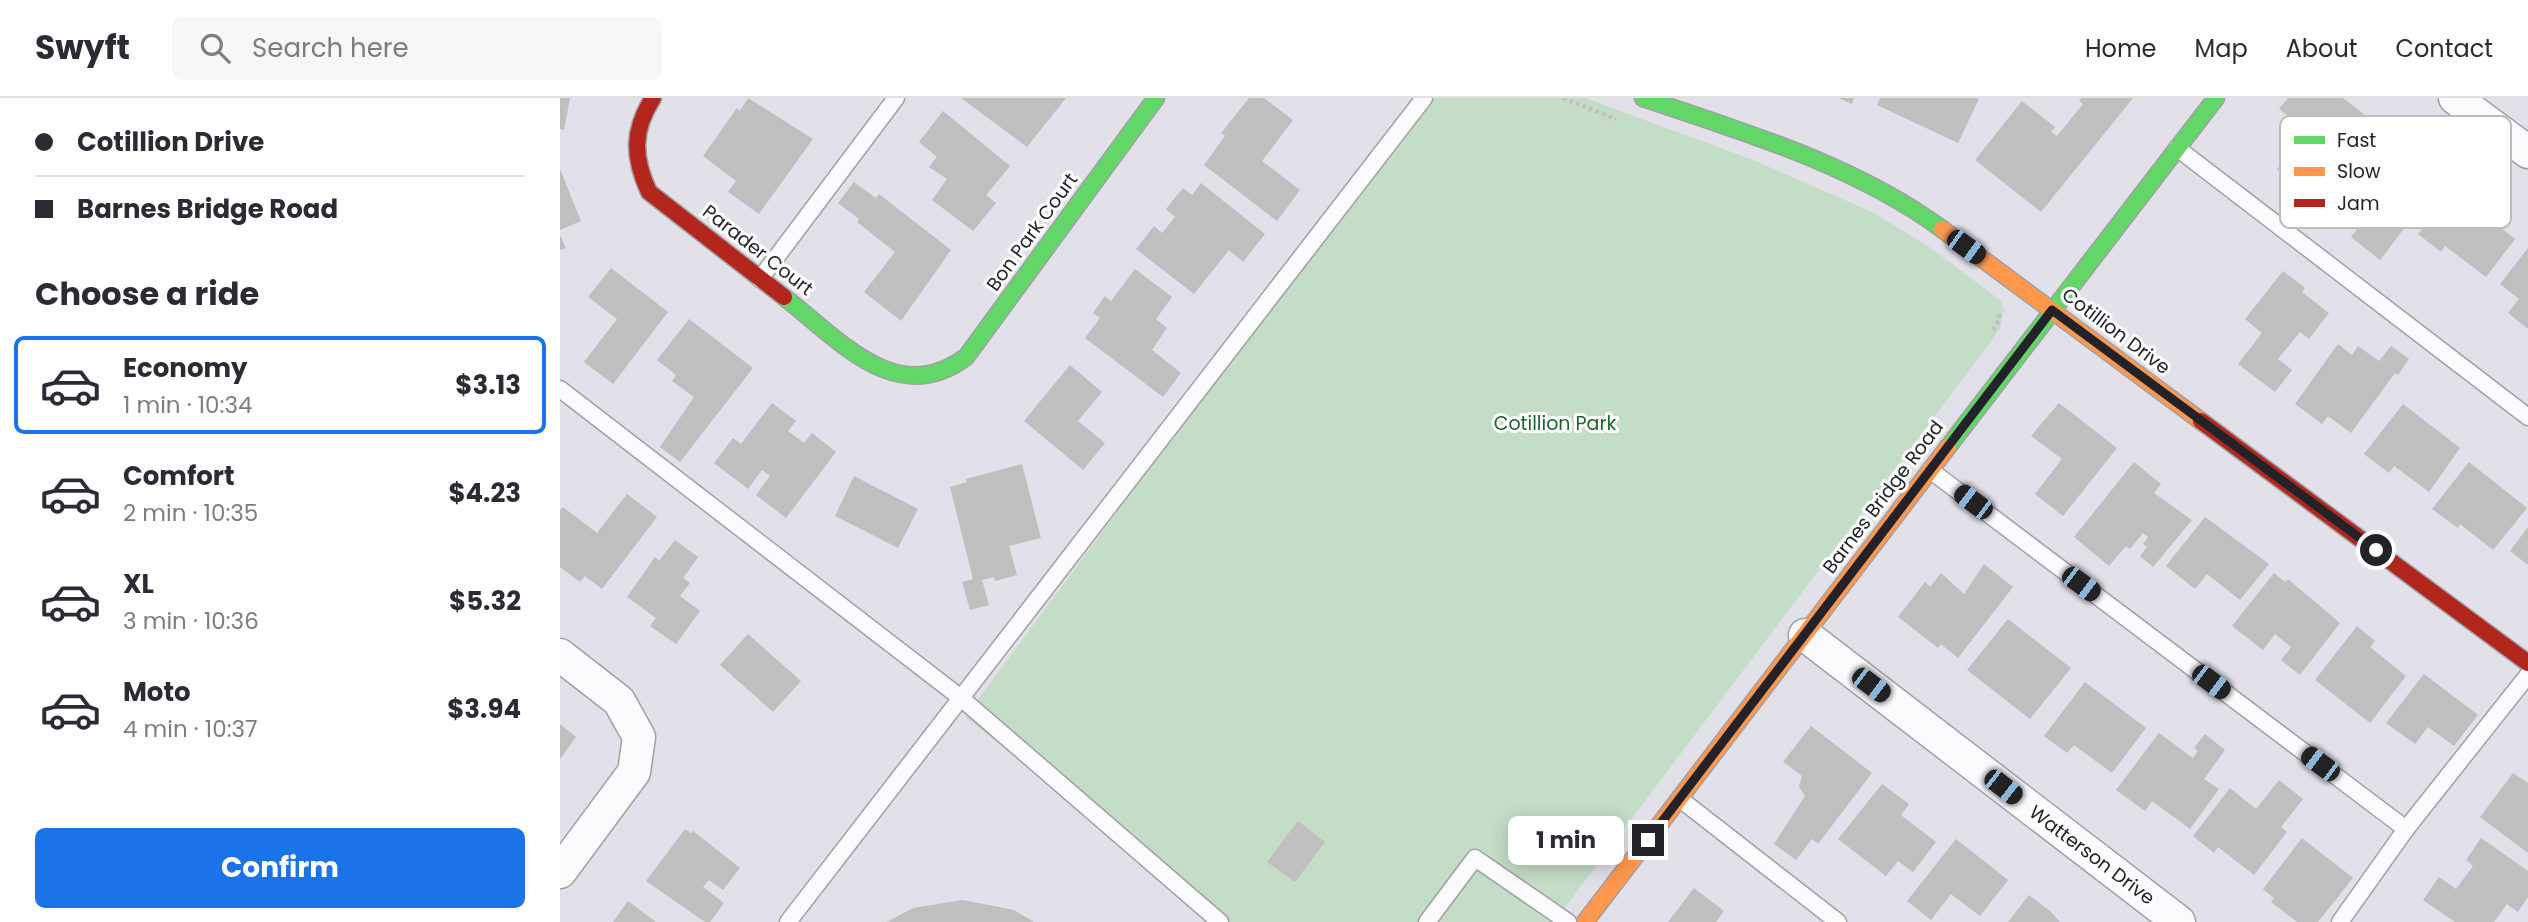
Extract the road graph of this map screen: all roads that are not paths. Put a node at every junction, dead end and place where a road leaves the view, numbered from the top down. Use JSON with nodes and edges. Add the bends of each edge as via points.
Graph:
{"nodes":[{"id":1,"x":653,"y":98,"type":"edge"},
{"id":2,"x":896,"y":98,"type":"edge"},
{"id":3,"x":1156,"y":98,"type":"edge"},
{"id":4,"x":1424,"y":98,"type":"edge"},
{"id":5,"x":1643,"y":98,"type":"edge"},
{"id":6,"x":2216,"y":98,"type":"edge"},
{"id":7,"x":2455,"y":98,"type":"edge"},
{"id":8,"x":2479,"y":116,"type":"edge"},
{"id":9,"x":2511,"y":139,"type":"edge"},
{"id":10,"x":2176,"y":147,"type":"junction"},
{"id":11,"x":2528,"y":152,"type":"edge"},
{"id":12,"x":2280,"y":227,"type":"edge"},
{"id":13,"x":2282,"y":228,"type":"edge"},
{"id":14,"x":760,"y":279,"type":"junction"},
{"id":15,"x":2052,"y":310,"type":"junction"},
{"id":16,"x":930,"y":377,"type":"joint"},
{"id":17,"x":560,"y":389,"type":"edge"},
{"id":18,"x":2528,"y":417,"type":"edge"},
{"id":19,"x":1930,"y":469,"type":"junction"},
{"id":20,"x":1805,"y":635,"type":"junction"},
{"id":21,"x":560,"y":655,"type":"edge"},
{"id":22,"x":2528,"y":663,"type":"edge"},
{"id":23,"x":2528,"y":675,"type":"edge"},
{"id":24,"x":961,"y":698,"type":"junction"},
{"id":25,"x":1680,"y":799,"type":"junction"},
{"id":26,"x":2406,"y":829,"type":"junction"},
{"id":27,"x":560,"y":872,"type":"edge"},
{"id":28,"x":788,"y":922,"type":"edge"},
{"id":29,"x":1220,"y":922,"type":"edge"},
{"id":30,"x":1427,"y":922,"type":"edge"},
{"id":31,"x":1568,"y":922,"type":"edge"},
{"id":32,"x":1585,"y":922,"type":"edge"},
{"id":33,"x":1838,"y":922,"type":"edge"},
{"id":34,"x":2179,"y":922,"type":"edge"},
{"id":35,"x":2340,"y":922,"type":"edge"}],
"edges":[{"from":1,"to":14,"type":"street","name":"Parader Court","via":[[640,117],[633,143],[649,191]]},
{"from":2,"to":14,"type":"lane"},
{"from":3,"to":16,"type":"street","name":"Bon Park Court","via":[[966,357]]},
{"from":4,"to":24,"type":"lane"},
{"from":5,"to":15,"type":"street","name":"Cotillion Drive","via":[[1874,187],[1923,215]]},
{"from":6,"to":10,"type":"street","name":"Barnes Bridge Road"},
{"from":7,"to":8,"type":"street"},
{"from":9,"to":11,"type":"street"},
{"from":10,"to":12,"type":"lane"},
{"from":10,"to":15,"type":"street","name":"Barnes Bridge Road"},
{"from":13,"to":18,"type":"lane"},
{"from":14,"to":16,"type":"street","name":"Parader Court","via":[[877,368],[906,379]]},
{"from":15,"to":19,"type":"street","name":"Barnes Bridge Road"},
{"from":15,"to":22,"type":"street","name":"Cotillion Drive"},
{"from":17,"to":24,"type":"lane"},
{"from":19,"to":20,"type":"street","name":"Barnes Bridge Road"},
{"from":19,"to":26,"type":"lane"},
{"from":20,"to":25,"type":"street","name":"Barnes Bridge Road"},
{"from":20,"to":34,"type":"street","name":"Watterson Drive"},
{"from":21,"to":27,"type":"street","via":[[619,701],[639,737],[635,772]]},
{"from":23,"to":26,"type":"lane"},
{"from":24,"to":28,"type":"lane"},
{"from":24,"to":29,"type":"lane"},
{"from":25,"to":32,"type":"street","name":"Barnes Bridge Road"},
{"from":25,"to":33,"type":"lane"},
{"from":26,"to":35,"type":"lane"},
{"from":30,"to":31,"type":"lane","via":[[1475,858]]}]}
